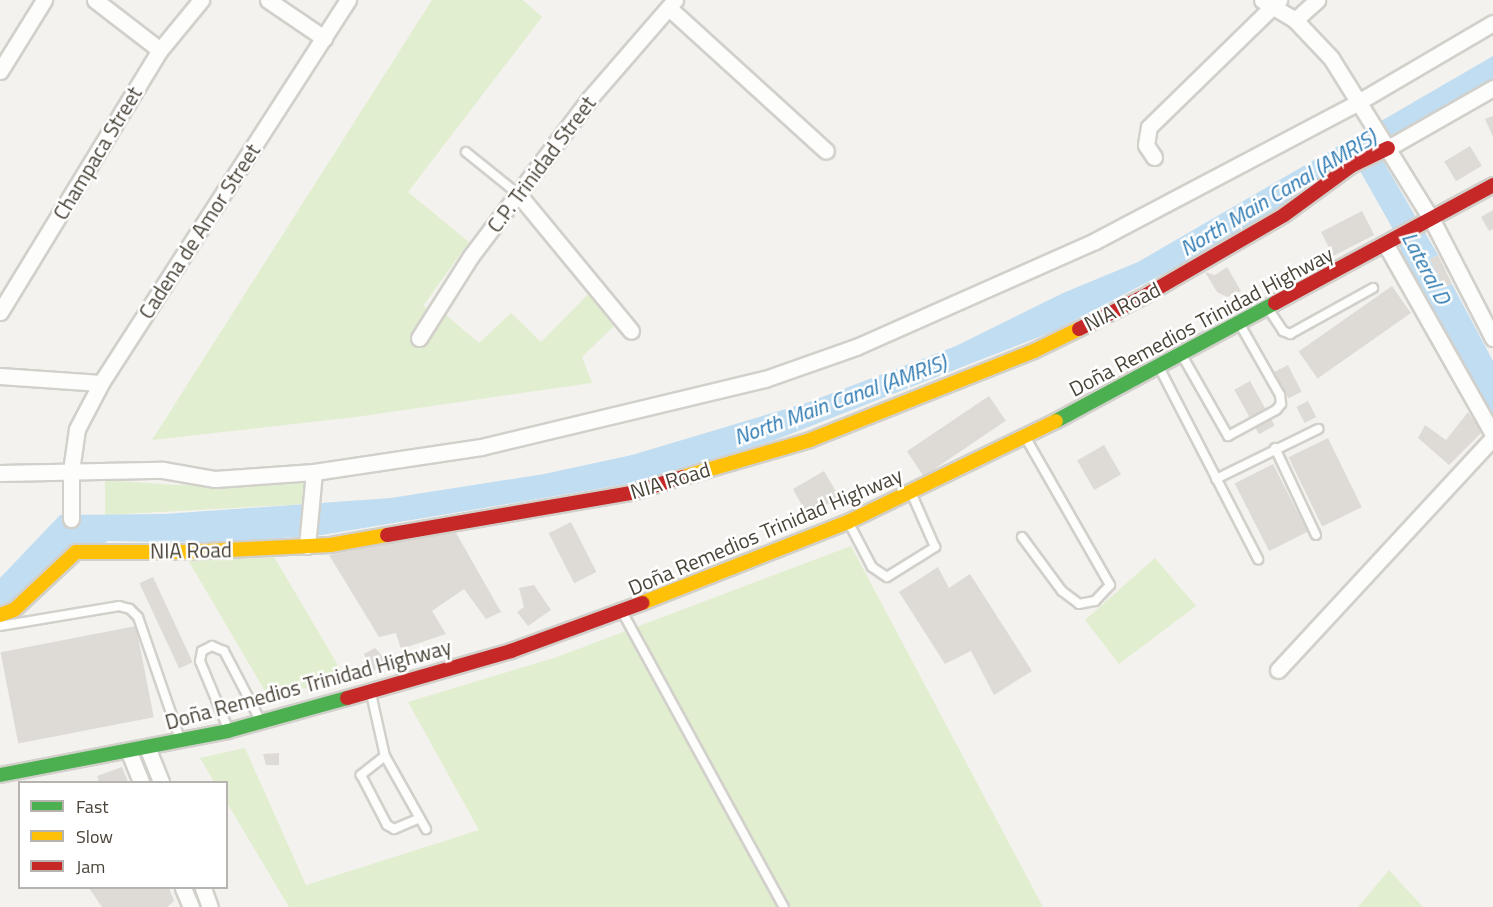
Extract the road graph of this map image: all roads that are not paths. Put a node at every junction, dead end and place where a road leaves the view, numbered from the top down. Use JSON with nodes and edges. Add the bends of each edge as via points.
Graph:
{"nodes":[{"id":1,"x":44,"y":0,"type":"edge"},
{"id":2,"x":95,"y":0,"type":"edge"},
{"id":3,"x":201,"y":0,"type":"edge"},
{"id":4,"x":268,"y":0,"type":"edge"},
{"id":5,"x":348,"y":0,"type":"edge"},
{"id":6,"x":1317,"y":0,"type":"edge"},
{"id":7,"x":1272,"y":2,"type":"edge"},
{"id":8,"x":672,"y":4,"type":"edge"},
{"id":9,"x":1295,"y":20,"type":"junction"},
{"id":10,"x":1493,"y":23,"type":"edge"},
{"id":11,"x":324,"y":38,"type":"junction"},
{"id":12,"x":160,"y":50,"type":"junction"},
{"id":13,"x":0,"y":71,"type":"edge"},
{"id":14,"x":1493,"y":88,"type":"edge"},
{"id":15,"x":1360,"y":101,"type":"junction"},
{"id":16,"x":1382,"y":140,"type":"junction"},
{"id":17,"x":826,"y":151,"type":"dead end"},
{"id":18,"x":466,"y":152,"type":"dead end"},
{"id":19,"x":1154,"y":157,"type":"dead end"},
{"id":20,"x":1493,"y":185,"type":"edge"},
{"id":21,"x":519,"y":195,"type":"junction"},
{"id":22,"x":1428,"y":222,"type":"junction"},
{"id":23,"x":1390,"y":243,"type":"junction"},
{"id":24,"x":1373,"y":288,"type":"dead end"},
{"id":25,"x":1268,"y":308,"type":"junction"},
{"id":26,"x":0,"y":312,"type":"edge"},
{"id":27,"x":1239,"y":324,"type":"junction"},
{"id":28,"x":631,"y":331,"type":"dead end"},
{"id":29,"x":419,"y":338,"type":"dead end"},
{"id":30,"x":1493,"y":338,"type":"edge"},
{"id":31,"x":1183,"y":356,"type":"junction"},
{"id":32,"x":1159,"y":368,"type":"junction"},
{"id":33,"x":0,"y":376,"type":"edge"},
{"id":34,"x":101,"y":383,"type":"junction"},
{"id":35,"x":1318,"y":429,"type":"dead end"},
{"id":36,"x":1493,"y":436,"type":"edge"},
{"id":37,"x":1025,"y":438,"type":"junction"},
{"id":38,"x":1275,"y":448,"type":"junction"},
{"id":39,"x":71,"y":471,"type":"junction"},
{"id":40,"x":314,"y":472,"type":"junction"},
{"id":41,"x":0,"y":473,"type":"edge"},
{"id":42,"x":1216,"y":479,"type":"junction"},
{"id":43,"x":910,"y":493,"type":"junction"},
{"id":44,"x":71,"y":519,"type":"dead end"},
{"id":45,"x":848,"y":522,"type":"junction"},
{"id":46,"x":1316,"y":535,"type":"dead end"},
{"id":47,"x":1022,"y":537,"type":"dead end"},
{"id":48,"x":308,"y":541,"type":"junction"},
{"id":49,"x":1258,"y":559,"type":"dead end"},
{"id":50,"x":623,"y":613,"type":"junction"},
{"id":51,"x":0,"y":615,"type":"edge"},
{"id":52,"x":0,"y":626,"type":"edge"},
{"id":53,"x":1278,"y":670,"type":"dead end"},
{"id":54,"x":371,"y":692,"type":"junction"},
{"id":55,"x":260,"y":722,"type":"junction"},
{"id":56,"x":228,"y":731,"type":"junction"},
{"id":57,"x":181,"y":740,"type":"junction"},
{"id":58,"x":147,"y":747,"type":"junction"},
{"id":59,"x":129,"y":752,"type":"junction"},
{"id":60,"x":385,"y":756,"type":"junction"},
{"id":61,"x":0,"y":775,"type":"edge"},
{"id":62,"x":140,"y":781,"type":"edge"},
{"id":63,"x":160,"y":781,"type":"edge"},
{"id":64,"x":420,"y":818,"type":"junction"},
{"id":65,"x":426,"y":829,"type":"dead end"},
{"id":66,"x":183,"y":889,"type":"edge"},
{"id":67,"x":202,"y":889,"type":"edge"},
{"id":68,"x":191,"y":907,"type":"edge"},
{"id":69,"x":210,"y":907,"type":"edge"},
{"id":70,"x":784,"y":907,"type":"edge"}],
"edges":[{"from":1,"to":13,"type":"street"},
{"from":2,"to":12,"type":"street"},
{"from":3,"to":12,"type":"street","name":"Champaca Street"},
{"from":4,"to":11,"type":"street"},
{"from":5,"to":11,"type":"street","name":"Cadena de Amor Street"},
{"from":6,"to":9,"type":"street"},
{"from":7,"to":9,"type":"street"},
{"from":7,"to":19,"type":"street","via":[[1149,127],[1146,145]]},
{"from":8,"to":17,"type":"street"},
{"from":8,"to":21,"type":"street","name":"C.P. Trinidad Street","via":[[591,98]]},
{"from":9,"to":15,"type":"street","via":[[1331,58]]},
{"from":10,"to":15,"type":"street"},
{"from":11,"to":34,"type":"street","name":"Cadena de Amor Street"},
{"from":12,"to":26,"type":"street","name":"Champaca Street"},
{"from":14,"to":16,"type":"street","name":"NIA Road"},
{"from":15,"to":16,"type":"street"},
{"from":15,"to":40,"type":"street","via":[[1095,241],[846,350],[765,379],[481,447]]},
{"from":16,"to":22,"type":"street"},
{"from":16,"to":48,"type":"main road","name":"NIA Road","via":[[1284,215],[1141,298],[1034,351],[810,440],[631,493],[457,526]]},
{"from":18,"to":21,"type":"lane"},
{"from":20,"to":22,"type":"main road","name":"Doña Remedios Trinidad Highway"},
{"from":21,"to":28,"type":"street"},
{"from":21,"to":29,"type":"street","name":"C.P. Trinidad Street","via":[[471,256]]},
{"from":22,"to":23,"type":"main road","name":"Doña Remedios Trinidad Highway"},
{"from":22,"to":30,"type":"street"},
{"from":23,"to":25,"type":"main road","name":"Doña Remedios Trinidad Highway"},
{"from":23,"to":36,"type":"street"},
{"from":24,"to":25,"type":"lane","via":[[1290,334],[1283,331]]},
{"from":25,"to":27,"type":"main road","name":"Doña Remedios Trinidad Highway"},
{"from":27,"to":31,"type":"main road","name":"Doña Remedios Trinidad Highway"},
{"from":27,"to":31,"type":"lane","via":[[1280,394],[1281,404],[1276,410],[1228,436]]},
{"from":31,"to":32,"type":"main road","name":"Doña Remedios Trinidad Highway"},
{"from":32,"to":37,"type":"main road","name":"Doña Remedios Trinidad Highway"},
{"from":32,"to":42,"type":"lane"},
{"from":33,"to":34,"type":"street"},
{"from":34,"to":39,"type":"street","name":"Cadena de Amor Street","via":[[77,429]]},
{"from":35,"to":38,"type":"lane"},
{"from":36,"to":53,"type":"street"},
{"from":37,"to":43,"type":"main road","name":"Doña Remedios Trinidad Highway"},
{"from":37,"to":47,"type":"lane","via":[[1102,565],[1110,585],[1095,601],[1079,604],[1062,591]]},
{"from":38,"to":42,"type":"lane"},
{"from":38,"to":46,"type":"lane"},
{"from":39,"to":40,"type":"street","via":[[163,470],[215,479]]},
{"from":39,"to":41,"type":"street"},
{"from":39,"to":44,"type":"street","name":"Cadena de Amor Street"},
{"from":40,"to":48,"type":"street"},
{"from":42,"to":49,"type":"lane"},
{"from":43,"to":45,"type":"main road","name":"Doña Remedios Trinidad Highway"},
{"from":43,"to":45,"type":"lane","via":[[935,547],[887,577],[872,567]]},
{"from":45,"to":50,"type":"main road","name":"Doña Remedios Trinidad Highway"},
{"from":48,"to":51,"type":"main road","name":"NIA Road","via":[[76,552],[14,610]]},
{"from":50,"to":54,"type":"main road","name":"Doña Remedios Trinidad Highway"},
{"from":50,"to":70,"type":"lane"},
{"from":52,"to":57,"type":"lane","via":[[119,606],[130,609],[138,617]]},
{"from":54,"to":55,"type":"main road","name":"Doña Remedios Trinidad Highway"},
{"from":54,"to":60,"type":"lane"},
{"from":55,"to":56,"type":"main road","name":"Doña Remedios Trinidad Highway"},
{"from":55,"to":56,"type":"lane","via":[[224,651],[213,646],[202,651],[200,661]]},
{"from":56,"to":57,"type":"main road","name":"Doña Remedios Trinidad Highway"},
{"from":57,"to":58,"type":"main road","name":"Doña Remedios Trinidad Highway"},
{"from":58,"to":59,"type":"main road","name":"Doña Remedios Trinidad Highway"},
{"from":58,"to":63,"type":"street"},
{"from":59,"to":61,"type":"main road","name":"Doña Remedios Trinidad Highway"},
{"from":59,"to":62,"type":"street"},
{"from":60,"to":64,"type":"lane"},
{"from":60,"to":64,"type":"lane","via":[[361,775],[387,825],[394,829]]},
{"from":64,"to":65,"type":"lane"},
{"from":66,"to":68,"type":"street"},
{"from":67,"to":69,"type":"street"}]}
